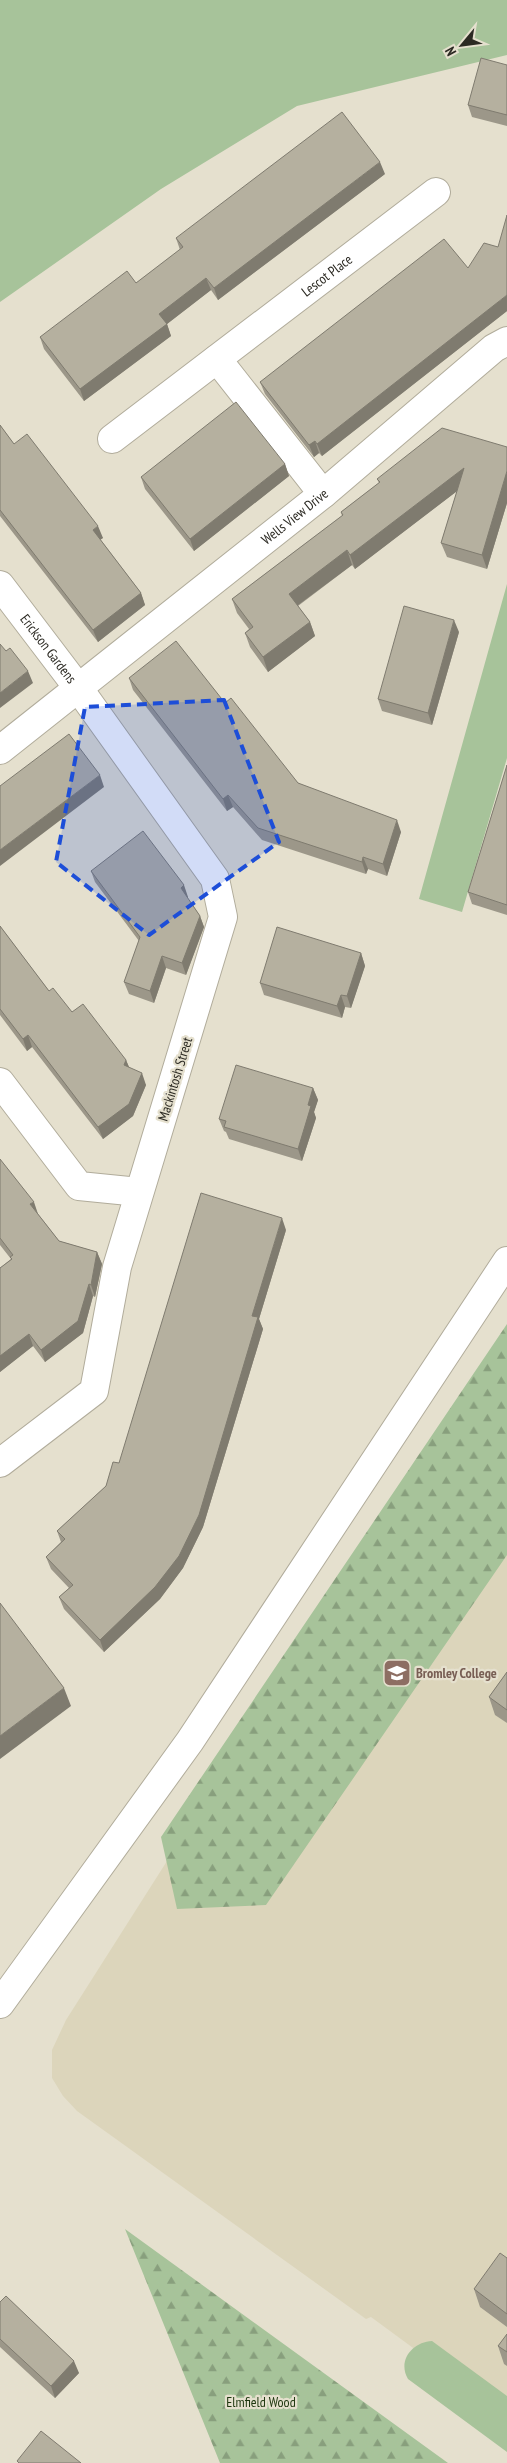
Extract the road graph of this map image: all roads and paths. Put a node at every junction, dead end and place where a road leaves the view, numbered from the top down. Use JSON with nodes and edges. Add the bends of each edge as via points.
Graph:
{"nodes":[{"id":1,"x":436,"y":192,"type":"dead end"},
{"id":2,"x":507,"y":341,"type":"edge"},
{"id":3,"x":217,"y":359,"type":"junction"},
{"id":4,"x":112,"y":439,"type":"dead end"},
{"id":5,"x":323,"y":494,"type":"junction"},
{"id":6,"x":0,"y":585,"type":"edge"},
{"id":7,"x":79,"y":689,"type":"junction"},
{"id":8,"x":0,"y":750,"type":"edge"},
{"id":9,"x":0,"y":1082,"type":"edge"},
{"id":10,"x":139,"y":1192,"type":"junction"},
{"id":11,"x":507,"y":1261,"type":"edge"},
{"id":12,"x":0,"y":1463,"type":"edge"},
{"id":13,"x":0,"y":2004,"type":"edge"}],
"edges":[{"from":1,"to":3,"type":"street","name":"Lescot Place"},
{"from":2,"to":5,"type":"street","name":"Wells View Drive","via":[[494,348]]},
{"from":3,"to":4,"type":"street","name":"Lescot Place"},
{"from":3,"to":5,"type":"street"},
{"from":5,"to":7,"type":"street","name":"Wells View Drive"},
{"from":6,"to":7,"type":"street","name":"Erickson Gardens"},
{"from":7,"to":8,"type":"street","name":"Wells View Drive"},
{"from":7,"to":10,"type":"street","name":"Mackintosh Street","via":[[215,879],[223,916]]},
{"from":9,"to":10,"type":"street","via":[[79,1186]]},
{"from":10,"to":12,"type":"street","name":"Mackintosh Street","via":[[117,1267],[94,1391]]},
{"from":11,"to":13,"type":"street","via":[[190,1741]]}]}
